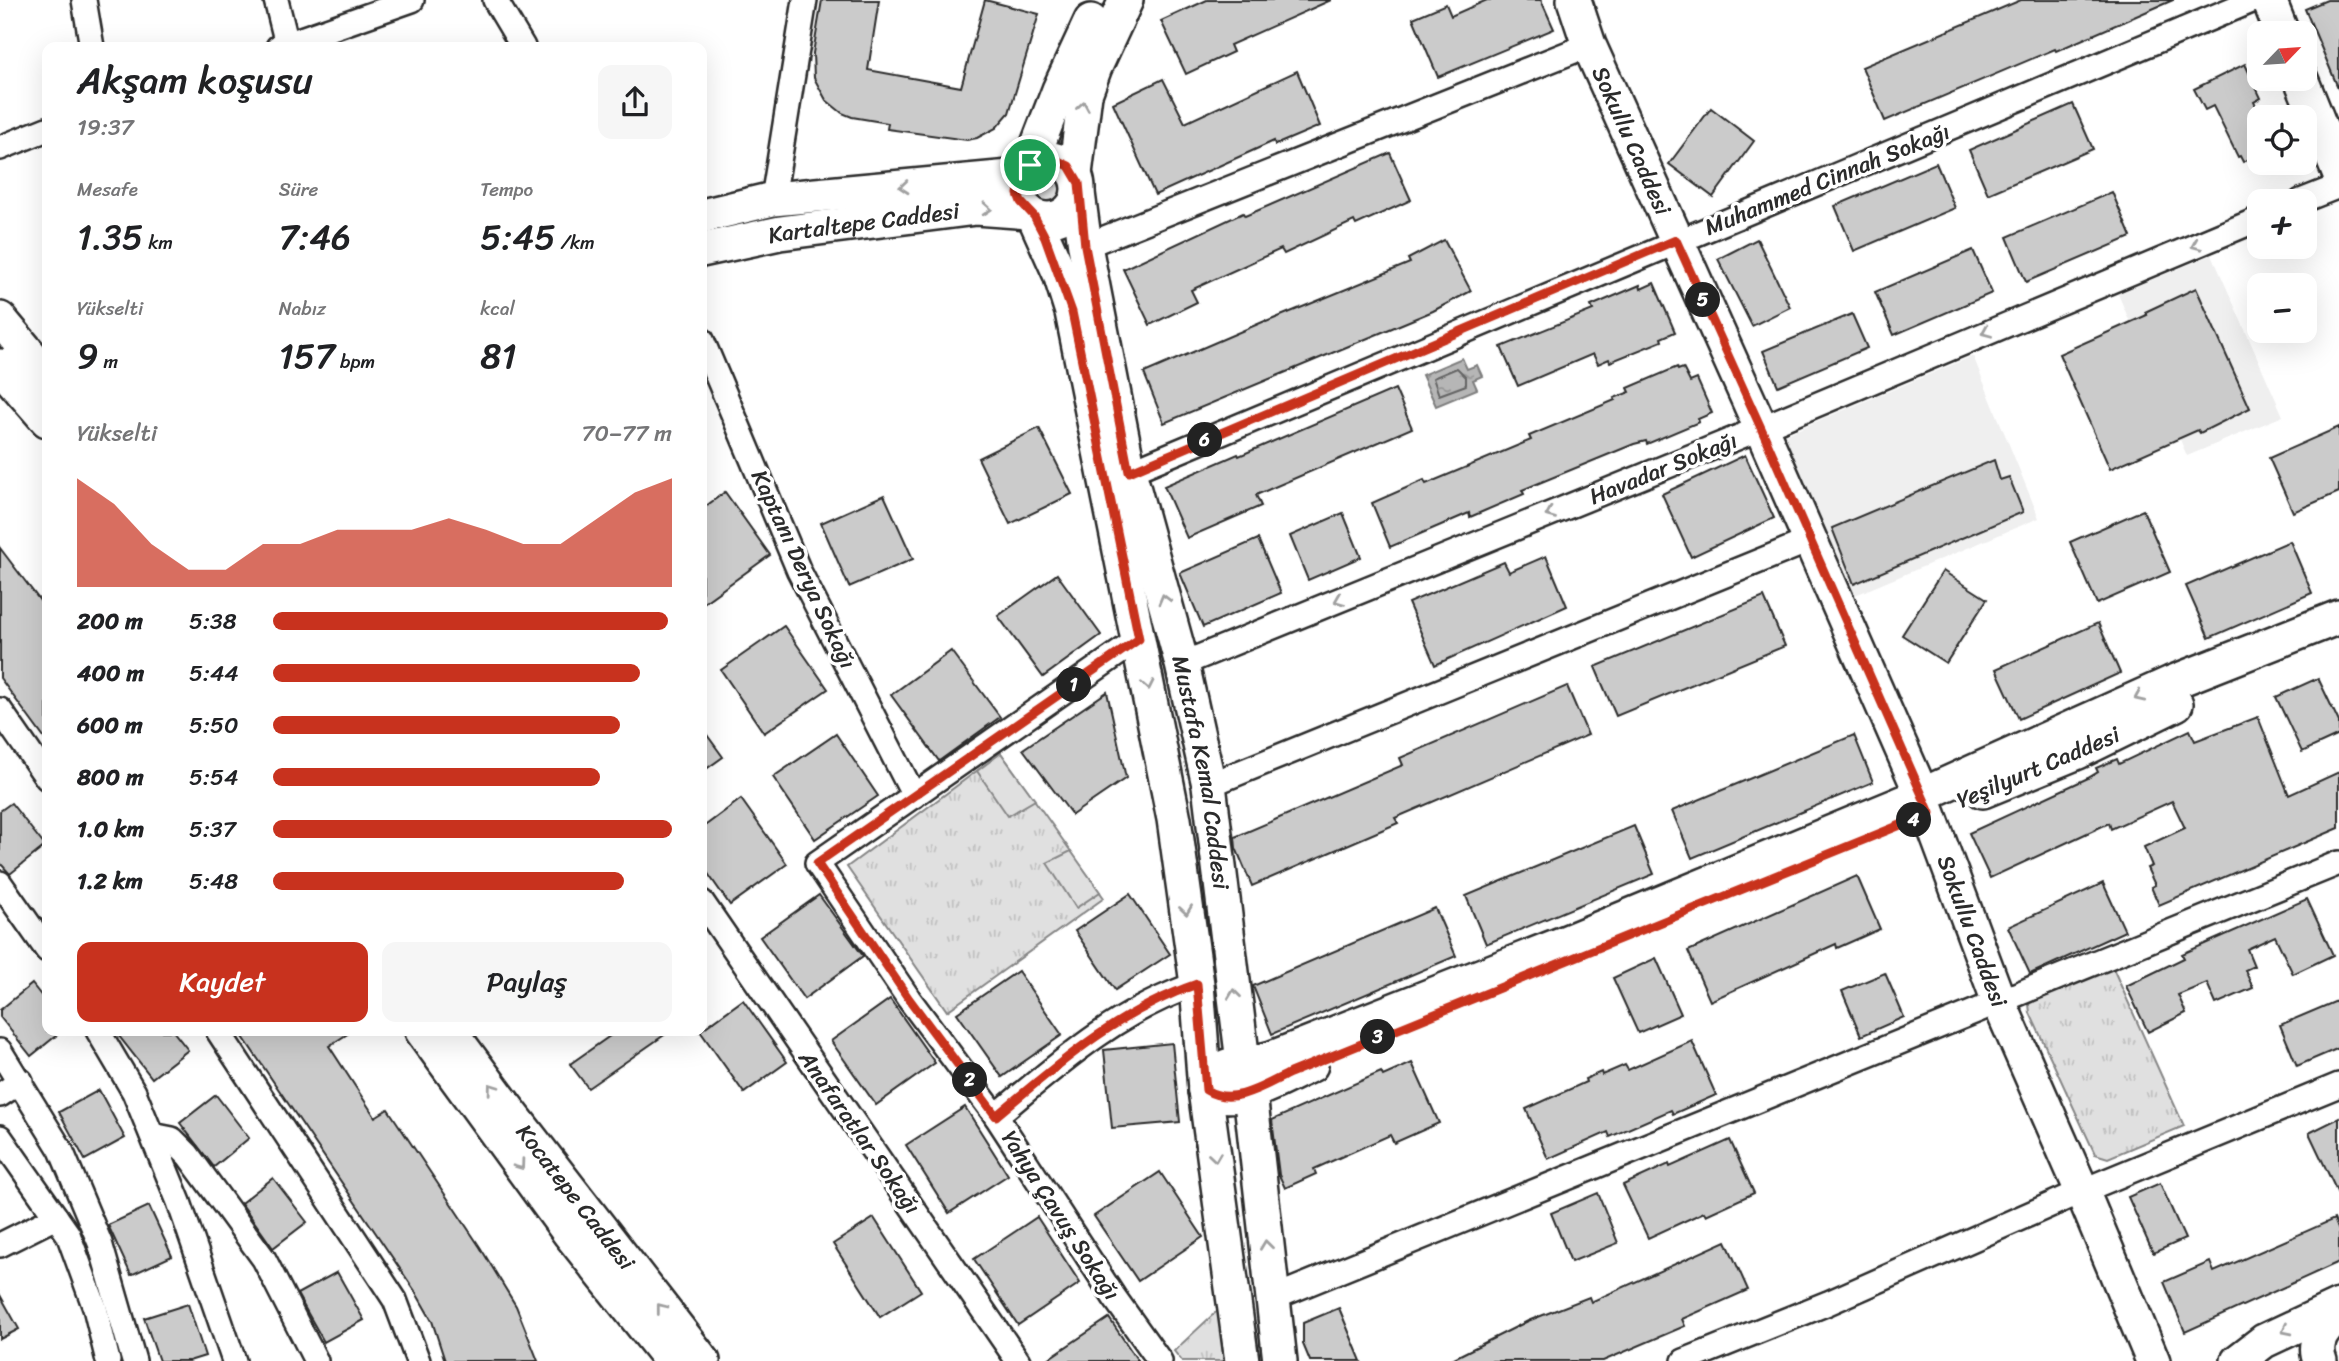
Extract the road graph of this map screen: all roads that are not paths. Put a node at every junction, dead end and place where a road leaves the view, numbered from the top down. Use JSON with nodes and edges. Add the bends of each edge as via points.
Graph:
{"nodes":[{"id":1,"x":84,"y":0,"type":"edge"},
{"id":2,"x":276,"y":0,"type":"edge"},
{"id":3,"x":412,"y":0,"type":"edge"},
{"id":4,"x":495,"y":0,"type":"edge"},
{"id":5,"x":805,"y":0,"type":"edge"},
{"id":6,"x":1101,"y":0,"type":"edge"},
{"id":7,"x":1126,"y":0,"type":"edge"},
{"id":8,"x":2254,"y":0,"type":"edge"},
{"id":9,"x":2269,"y":0,"type":"edge"},
{"id":10,"x":1580,"y":2,"type":"edge"},
{"id":11,"x":2277,"y":21,"type":"edge"},
{"id":12,"x":334,"y":38,"type":"edge"},
{"id":13,"x":91,"y":42,"type":"edge"},
{"id":14,"x":281,"y":42,"type":"edge"},
{"id":15,"x":308,"y":42,"type":"edge"},
{"id":16,"x":520,"y":42,"type":"edge"},
{"id":17,"x":1589,"y":45,"type":"junction"},
{"id":18,"x":2306,"y":91,"type":"edge"},
{"id":19,"x":42,"y":132,"type":"edge"},
{"id":20,"x":0,"y":148,"type":"edge"},
{"id":21,"x":1025,"y":171,"type":"junction"},
{"id":22,"x":2339,"y":173,"type":"edge"},
{"id":23,"x":1077,"y":183,"type":"junction"},
{"id":24,"x":2339,"y":186,"type":"edge"},
{"id":25,"x":2317,"y":195,"type":"edge"},
{"id":26,"x":774,"y":199,"type":"junction"},
{"id":27,"x":1032,"y":214,"type":"junction"},
{"id":28,"x":707,"y":215,"type":"edge"},
{"id":29,"x":2247,"y":224,"type":"edge"},
{"id":30,"x":1676,"y":240,"type":"junction"},
{"id":31,"x":1085,"y":246,"type":"junction"},
{"id":32,"x":707,"y":249,"type":"edge"},
{"id":33,"x":0,"y":319,"type":"edge"},
{"id":34,"x":707,"y":352,"type":"edge"},
{"id":35,"x":16,"y":368,"type":"edge"},
{"id":36,"x":42,"y":412,"type":"edge"},
{"id":37,"x":1761,"y":428,"type":"junction"},
{"id":38,"x":1129,"y":472,"type":"junction"},
{"id":39,"x":1811,"y":540,"type":"junction"},
{"id":40,"x":2339,"y":617,"type":"edge"},
{"id":41,"x":2339,"y":637,"type":"edge"},
{"id":42,"x":1139,"y":639,"type":"junction"},
{"id":43,"x":1182,"y":664,"type":"junction"},
{"id":44,"x":0,"y":710,"type":"edge"},
{"id":45,"x":42,"y":771,"type":"edge"},
{"id":46,"x":1209,"y":785,"type":"junction"},
{"id":47,"x":914,"y":796,"type":"junction"},
{"id":48,"x":1926,"y":804,"type":"junction"},
{"id":49,"x":2339,"y":863,"type":"edge"},
{"id":50,"x":0,"y":883,"type":"edge"},
{"id":51,"x":707,"y":909,"type":"edge"},
{"id":52,"x":42,"y":943,"type":"edge"},
{"id":53,"x":1197,"y":984,"type":"junction"},
{"id":54,"x":1999,"y":1002,"type":"junction"},
{"id":55,"x":101,"y":1036,"type":"edge"},
{"id":56,"x":221,"y":1036,"type":"edge"},
{"id":57,"x":426,"y":1036,"type":"edge"},
{"id":58,"x":454,"y":1036,"type":"edge"},
{"id":59,"x":0,"y":1051,"type":"edge"},
{"id":60,"x":1246,"y":1077,"type":"junction"},
{"id":61,"x":20,"y":1081,"type":"junction"},
{"id":62,"x":2339,"y":1085,"type":"edge"},
{"id":63,"x":1206,"y":1090,"type":"junction"},
{"id":64,"x":0,"y":1095,"type":"edge"},
{"id":65,"x":996,"y":1116,"type":"junction"},
{"id":66,"x":152,"y":1135,"type":"junction"},
{"id":67,"x":0,"y":1137,"type":"edge"},
{"id":68,"x":2082,"y":1191,"type":"junction"},
{"id":69,"x":56,"y":1217,"type":"junction"},
{"id":70,"x":0,"y":1245,"type":"edge"},
{"id":71,"x":1273,"y":1298,"type":"junction"},
{"id":72,"x":2339,"y":1306,"type":"edge"},
{"id":73,"x":2339,"y":1315,"type":"edge"},
{"id":74,"x":107,"y":1361,"type":"edge"},
{"id":75,"x":134,"y":1361,"type":"edge"},
{"id":76,"x":234,"y":1361,"type":"edge"},
{"id":77,"x":316,"y":1361,"type":"edge"},
{"id":78,"x":418,"y":1361,"type":"edge"},
{"id":79,"x":671,"y":1361,"type":"edge"},
{"id":80,"x":703,"y":1361,"type":"edge"},
{"id":81,"x":1018,"y":1361,"type":"edge"},
{"id":82,"x":1160,"y":1361,"type":"edge"},
{"id":83,"x":1242,"y":1361,"type":"edge"},
{"id":84,"x":1280,"y":1361,"type":"edge"},
{"id":85,"x":1684,"y":1361,"type":"edge"},
{"id":86,"x":2153,"y":1361,"type":"edge"},
{"id":87,"x":2238,"y":1361,"type":"edge"},
{"id":88,"x":2320,"y":1361,"type":"edge"}],
"edges":[{"from":1,"to":13,"type":"street"},
{"from":2,"to":14,"type":"street"},
{"from":3,"to":12,"type":"street"},
{"from":4,"to":16,"type":"street"},
{"from":5,"to":26,"type":"street"},
{"from":6,"to":21,"type":"main road"},
{"from":23,"to":7,"type":"main road","name":"Mustafa Kemal Caddesi","one_way":true,"via":[[1085,94]]},
{"from":8,"to":30,"type":"street","name":"Muhammed Cinnah Sokağı"},
{"from":9,"to":11,"type":"main road"},
{"from":10,"to":17,"type":"main road","name":"Sokullu Caddesi"},
{"from":12,"to":15,"type":"street"},
{"from":17,"to":30,"type":"main road","name":"Sokullu Caddesi"},
{"from":17,"to":31,"type":"street"},
{"from":18,"to":22,"type":"main road"},
{"from":19,"to":20,"type":"street"},
{"from":21,"to":23,"type":"main road","via":[[1052,158],[1069,166]]},
{"from":21,"to":26,"type":"main road","name":"Kartaltepe Caddesi","one_way":true},
{"from":21,"to":27,"type":"main road","via":[[1018,194]]},
{"from":23,"to":27,"type":"main road","via":[[1070,210],[1062,216],[1043,219]]},
{"from":23,"to":31,"type":"main road","name":"Mustafa Kemal Caddesi"},
{"from":24,"to":25,"type":"street"},
{"from":26,"to":28,"type":"main road","name":"Kartaltepe Caddesi"},
{"from":32,"to":27,"type":"main road","name":"Kartaltepe Caddesi","one_way":true,"via":[[780,233],[976,208]]},
{"from":27,"to":42,"type":"main road","name":"Mustafa Kemal Caddesi","via":[[1072,312]]},
{"from":29,"to":37,"type":"street","name":"Havadar Sokağı","one_way":true},
{"from":30,"to":37,"type":"main road","name":"Sokullu Caddesi"},
{"from":30,"to":38,"type":"street","name":"Muhammed Cinnah Sokağı"},
{"from":31,"to":38,"type":"main road","name":"Mustafa Kemal Caddesi"},
{"from":33,"to":35,"type":"main road"},
{"from":34,"to":47,"type":"street","name":"Kaptanı Derya Sokağı","via":[[799,571]]},
{"from":35,"to":36,"type":"main road"},
{"from":37,"to":39,"type":"main road","name":"Sokullu Caddesi"},
{"from":37,"to":43,"type":"street","name":"Havadar Sokağı","one_way":true},
{"from":43,"to":38,"type":"main road","name":"Mustafa Kemal Caddesi","one_way":true},
{"from":39,"to":46,"type":"street"},
{"from":39,"to":48,"type":"main road","name":"Sokullu Caddesi"},
{"from":40,"to":48,"type":"main road","name":"Yeşilyurt Caddesi","one_way":true,"via":[[2171,682]]},
{"from":41,"to":48,"type":"main road","name":"Yeşilyurt Caddesi","via":[[2180,702],[2078,752]]},
{"from":42,"to":47,"type":"street"},
{"from":42,"to":53,"type":"main road","name":"Mustafa Kemal Caddesi","one_way":true,"via":[[1174,819]]},
{"from":43,"to":46,"type":"main road","name":"Mustafa Kemal Caddesi"},
{"from":44,"to":45,"type":"street"},
{"from":60,"to":46,"type":"main road","name":"Mustafa Kemal Caddesi","one_way":true},
{"from":47,"to":65,"type":"street","name":"Yahya Çavuş Sokağı","via":[[817,863]]},
{"from":48,"to":54,"type":"main road","name":"Sokullu Caddesi"},
{"from":48,"to":60,"type":"main road","name":"Yeşilyurt Caddesi","via":[[1257,1062]]},
{"from":49,"to":54,"type":"street"},
{"from":50,"to":52,"type":"street"},
{"from":51,"to":81,"type":"street","name":"Anafaratlar Sokağı"},
{"from":53,"to":63,"type":"main road","name":"Mustafa Kemal Caddesi"},
{"from":53,"to":65,"type":"street","via":[[1130,1014],[1078,1048]]},
{"from":54,"to":68,"type":"main road","name":"Sokullu Caddesi"},
{"from":54,"to":71,"type":"street"},
{"from":55,"to":66,"type":"street","via":[[134,1092]]},
{"from":56,"to":78,"type":"street","via":[[395,1300]]},
{"from":57,"to":79,"type":"main road","name":"Kocatepe Caddesi","one_way":true,"via":[[570,1234]]},
{"from":80,"to":58,"type":"main road","name":"Kocatepe Caddesi","one_way":true},
{"from":59,"to":61,"type":"street"},
{"from":60,"to":63,"type":"main road","name":"Yeşilyurt Caddesi","via":[[1224,1096]]},
{"from":71,"to":60,"type":"main road","name":"Mustafa Kemal Caddesi","one_way":true},
{"from":61,"to":64,"type":"street"},
{"from":61,"to":75,"type":"street","via":[[61,1150],[100,1243]]},
{"from":62,"to":68,"type":"street"},
{"from":63,"to":83,"type":"main road","name":"Mustafa Kemal Caddesi","one_way":true},
{"from":65,"to":82,"type":"street","name":"Yahya Çavuş Sokağı"},
{"from":66,"to":76,"type":"street"},
{"from":66,"to":77,"type":"street","via":[[172,1139],[188,1155],[264,1259]]},
{"from":67,"to":69,"type":"street"},
{"from":68,"to":85,"type":"street"},
{"from":68,"to":86,"type":"main road","name":"Sokullu Caddesi"},
{"from":69,"to":70,"type":"street"},
{"from":69,"to":74,"type":"street","via":[[68,1234],[96,1308]]},
{"from":71,"to":84,"type":"main road","name":"Mustafa Kemal Caddesi"},
{"from":72,"to":87,"type":"main road","one_way":true,"via":[[2264,1341]]},
{"from":73,"to":88,"type":"main road","via":[[2319,1338]]}]}
